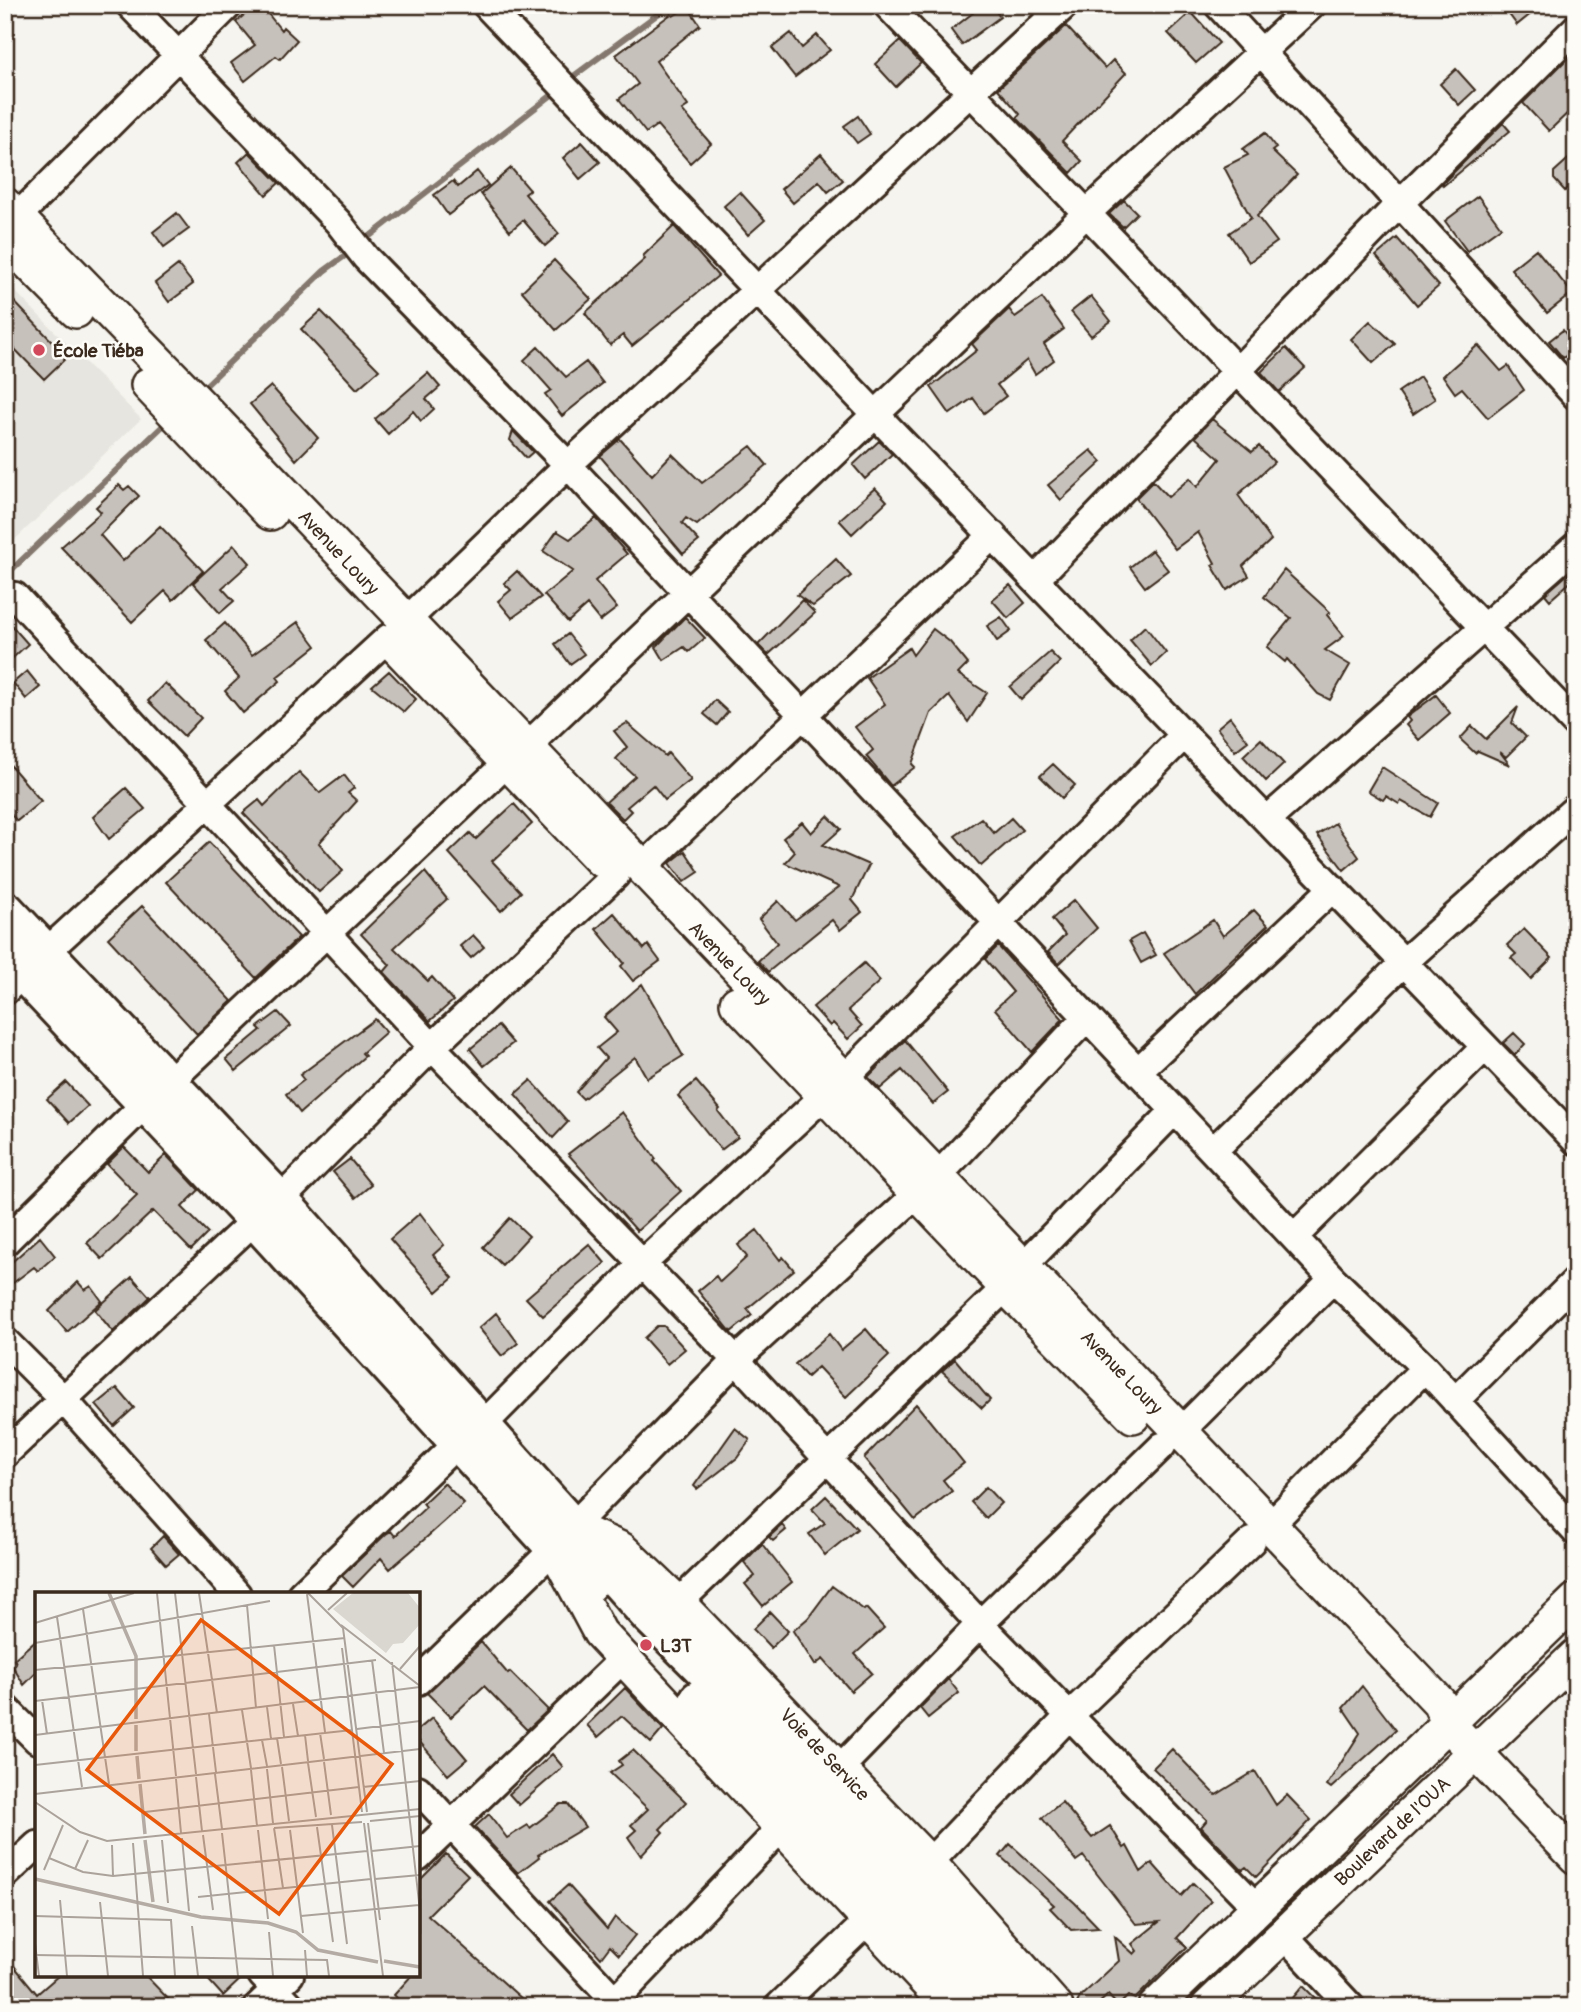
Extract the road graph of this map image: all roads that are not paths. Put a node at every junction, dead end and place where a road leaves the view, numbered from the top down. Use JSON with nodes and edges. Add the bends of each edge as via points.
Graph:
{"nodes":[{"id":1,"x":130,"y":5,"type":"edge"},
{"id":2,"x":229,"y":5,"type":"edge"},
{"id":3,"x":486,"y":5,"type":"edge"},
{"id":4,"x":887,"y":5,"type":"edge"},
{"id":5,"x":1065,"y":5,"type":"edge"},
{"id":6,"x":1218,"y":5,"type":"edge"},
{"id":7,"x":1312,"y":5,"type":"edge"},
{"id":8,"x":1576,"y":28,"type":"edge"},
{"id":9,"x":1262,"y":53,"type":"junction"},
{"id":10,"x":179,"y":54,"type":"junction"},
{"id":11,"x":971,"y":94,"type":"junction"},
{"id":12,"x":1400,"y":203,"type":"junction"},
{"id":13,"x":1087,"y":213,"type":"junction"},
{"id":14,"x":9,"y":220,"type":"edge"},
{"id":15,"x":759,"y":291,"type":"junction"},
{"id":16,"x":1240,"y":370,"type":"junction"},
{"id":17,"x":1576,"y":396,"type":"edge"},
{"id":18,"x":875,"y":414,"type":"junction"},
{"id":19,"x":568,"y":465,"type":"junction"},
{"id":20,"x":993,"y":535,"type":"junction"},
{"id":21,"x":1576,"y":546,"type":"edge"},
{"id":22,"x":1035,"y":580,"type":"junction"},
{"id":23,"x":687,"y":593,"type":"junction"},
{"id":24,"x":15,"y":596,"type":"dead end"},
{"id":25,"x":396,"y":630,"type":"junction"},
{"id":26,"x":1483,"y":630,"type":"junction"},
{"id":27,"x":803,"y":714,"type":"junction"},
{"id":28,"x":1576,"y":724,"type":"edge"},
{"id":29,"x":1184,"y":735,"type":"junction"},
{"id":30,"x":515,"y":756,"type":"junction"},
{"id":31,"x":209,"y":804,"type":"junction"},
{"id":32,"x":1576,"y":808,"type":"edge"},
{"id":33,"x":1268,"y":820,"type":"junction"},
{"id":34,"x":628,"y":872,"type":"junction"},
{"id":35,"x":1333,"y":888,"type":"junction"},
{"id":36,"x":5,"y":911,"type":"edge"},
{"id":37,"x":1000,"y":923,"type":"junction"},
{"id":38,"x":330,"y":933,"type":"junction"},
{"id":39,"x":1403,"y":963,"type":"junction"},
{"id":40,"x":20,"y":967,"type":"edge"},
{"id":41,"x":1087,"y":1017,"type":"junction"},
{"id":42,"x":432,"y":1046,"type":"junction"},
{"id":43,"x":1485,"y":1047,"type":"junction"},
{"id":44,"x":1139,"y":1070,"type":"junction"},
{"id":45,"x":834,"y":1088,"type":"junction"},
{"id":46,"x":158,"y":1093,"type":"junction"},
{"id":47,"x":1175,"y":1110,"type":"junction"},
{"id":48,"x":1576,"y":1142,"type":"edge"},
{"id":49,"x":1213,"y":1151,"type":"junction"},
{"id":50,"x":927,"y":1186,"type":"junction"},
{"id":51,"x":267,"y":1210,"type":"junction"},
{"id":52,"x":1293,"y":1237,"type":"junction"},
{"id":53,"x":5,"y":1242,"type":"edge"},
{"id":54,"x":642,"y":1264,"type":"junction"},
{"id":55,"x":1014,"y":1277,"type":"junction"},
{"id":56,"x":1333,"y":1279,"type":"junction"},
{"id":57,"x":1576,"y":1280,"type":"edge"},
{"id":58,"x":5,"y":1341,"type":"edge"},
{"id":59,"x":736,"y":1360,"type":"junction"},
{"id":60,"x":1424,"y":1368,"type":"junction"},
{"id":61,"x":63,"y":1399,"type":"junction"},
{"id":62,"x":1455,"y":1401,"type":"junction"},
{"id":63,"x":470,"y":1434,"type":"junction"},
{"id":64,"x":1171,"y":1439,"type":"junction"},
{"id":65,"x":5,"y":1454,"type":"edge"},
{"id":66,"x":827,"y":1460,"type":"junction"},
{"id":67,"x":1576,"y":1532,"type":"edge"},
{"id":68,"x":1261,"y":1533,"type":"junction"},
{"id":69,"x":563,"y":1537,"type":"junction"},
{"id":70,"x":235,"y":1592,"type":"edge"},
{"id":71,"x":303,"y":1592,"type":"edge"},
{"id":72,"x":1576,"y":1600,"type":"edge"},
{"id":73,"x":678,"y":1603,"type":"junction"},
{"id":74,"x":980,"y":1624,"type":"junction"},
{"id":75,"x":1576,"y":1656,"type":"edge"},
{"id":76,"x":624,"y":1658,"type":"junction"},
{"id":77,"x":420,"y":1679,"type":"edge"},
{"id":78,"x":5,"y":1708,"type":"edge"},
{"id":79,"x":1070,"y":1715,"type":"junction"},
{"id":80,"x":1448,"y":1725,"type":"junction"},
{"id":81,"x":35,"y":1739,"type":"edge"},
{"id":82,"x":1475,"y":1752,"type":"junction"},
{"id":83,"x":840,"y":1768,"type":"junction"},
{"id":84,"x":420,"y":1791,"type":"edge"},
{"id":85,"x":453,"y":1825,"type":"junction"},
{"id":86,"x":781,"y":1828,"type":"junction"},
{"id":87,"x":35,"y":1848,"type":"edge"},
{"id":88,"x":420,"y":1855,"type":"edge"},
{"id":89,"x":1576,"y":1857,"type":"edge"},
{"id":90,"x":929,"y":1863,"type":"junction"},
{"id":91,"x":5,"y":1875,"type":"edge"},
{"id":92,"x":1256,"y":1907,"type":"junction"},
{"id":93,"x":871,"y":1918,"type":"junction"},
{"id":94,"x":1283,"y":1934,"type":"junction"},
{"id":95,"x":615,"y":2005,"type":"edge"},
{"id":96,"x":778,"y":2007,"type":"edge"},
{"id":97,"x":950,"y":2007,"type":"edge"},
{"id":98,"x":988,"y":2007,"type":"edge"},
{"id":99,"x":1033,"y":2007,"type":"edge"},
{"id":100,"x":1056,"y":2007,"type":"edge"},
{"id":101,"x":1155,"y":2007,"type":"edge"},
{"id":102,"x":1208,"y":2007,"type":"edge"},
{"id":103,"x":1351,"y":2007,"type":"edge"}],
"edges":[{"from":1,"to":10,"type":"street"},
{"from":2,"to":10,"type":"street"},
{"from":3,"to":15,"type":"street"},
{"from":4,"to":11,"type":"street"},
{"from":5,"to":11,"type":"street"},
{"from":6,"to":9,"type":"street"},
{"from":7,"to":9,"type":"street"},
{"from":8,"to":12,"type":"street"},
{"from":9,"to":12,"type":"street"},
{"from":9,"to":13,"type":"street"},
{"from":10,"to":14,"type":"street"},
{"from":10,"to":19,"type":"street","via":[[338,222],[366,258]]},
{"from":11,"to":13,"type":"street"},
{"from":11,"to":15,"type":"street"},
{"from":12,"to":16,"type":"street"},
{"from":12,"to":17,"type":"street"},
{"from":13,"to":16,"type":"street"},
{"from":13,"to":18,"type":"street"},
{"from":14,"to":25,"type":"main road","name":"Avenue Loury"},
{"from":15,"to":18,"type":"street"},
{"from":15,"to":19,"type":"street"},
{"from":16,"to":22,"type":"street"},
{"from":16,"to":26,"type":"street"},
{"from":18,"to":20,"type":"street"},
{"from":18,"to":23,"type":"street"},
{"from":19,"to":23,"type":"street"},
{"from":19,"to":25,"type":"street"},
{"from":20,"to":22,"type":"street"},
{"from":20,"to":27,"type":"street"},
{"from":21,"to":26,"type":"street"},
{"from":22,"to":29,"type":"street"},
{"from":23,"to":27,"type":"street"},
{"from":23,"to":30,"type":"street"},
{"from":24,"to":31,"type":"street"},
{"from":25,"to":30,"type":"main road","name":"Avenue Loury"},
{"from":25,"to":31,"type":"street"},
{"from":26,"to":28,"type":"street"},
{"from":26,"to":33,"type":"street"},
{"from":27,"to":34,"type":"street"},
{"from":27,"to":37,"type":"street"},
{"from":29,"to":33,"type":"street"},
{"from":29,"to":37,"type":"street"},
{"from":30,"to":34,"type":"main road","name":"Avenue Loury"},
{"from":30,"to":38,"type":"street"},
{"from":31,"to":38,"type":"street"},
{"from":31,"to":40,"type":"street"},
{"from":32,"to":39,"type":"street"},
{"from":33,"to":35,"type":"street"},
{"from":34,"to":42,"type":"street"},
{"from":34,"to":45,"type":"main road","name":"Avenue Loury"},
{"from":35,"to":39,"type":"street"},
{"from":35,"to":44,"type":"street"},
{"from":36,"to":40,"type":"highway"},
{"from":37,"to":41,"type":"street"},
{"from":37,"to":45,"type":"street"},
{"from":38,"to":42,"type":"street"},
{"from":38,"to":46,"type":"street"},
{"from":39,"to":43,"type":"street"},
{"from":39,"to":49,"type":"street"},
{"from":40,"to":46,"type":"highway"},
{"from":41,"to":44,"type":"street"},
{"from":41,"to":50,"type":"street"},
{"from":42,"to":51,"type":"street"},
{"from":42,"to":54,"type":"street"},
{"from":43,"to":48,"type":"street"},
{"from":43,"to":52,"type":"street"},
{"from":44,"to":47,"type":"street"},
{"from":45,"to":50,"type":"main road","name":"Avenue Loury"},
{"from":45,"to":54,"type":"street"},
{"from":46,"to":51,"type":"highway"},
{"from":46,"to":53,"type":"street"},
{"from":47,"to":49,"type":"street"},
{"from":47,"to":55,"type":"street"},
{"from":49,"to":52,"type":"street"},
{"from":50,"to":55,"type":"main road","name":"Avenue Loury"},
{"from":50,"to":59,"type":"street"},
{"from":51,"to":61,"type":"street"},
{"from":51,"to":63,"type":"highway"},
{"from":52,"to":56,"type":"street"},
{"from":54,"to":59,"type":"street"},
{"from":54,"to":63,"type":"street"},
{"from":55,"to":64,"type":"main road","name":"Avenue Loury"},
{"from":55,"to":66,"type":"street"},
{"from":56,"to":60,"type":"street"},
{"from":56,"to":64,"type":"street"},
{"from":57,"to":62,"type":"street"},
{"from":58,"to":61,"type":"street"},
{"from":59,"to":66,"type":"street"},
{"from":59,"to":69,"type":"street"},
{"from":60,"to":62,"type":"street"},
{"from":60,"to":68,"type":"street"},
{"from":61,"to":65,"type":"street"},
{"from":61,"to":70,"type":"street"},
{"from":62,"to":67,"type":"street"},
{"from":63,"to":69,"type":"highway"},
{"from":63,"to":71,"type":"street"},
{"from":64,"to":68,"type":"main road","name":"Avenue Loury"},
{"from":64,"to":74,"type":"street"},
{"from":66,"to":73,"type":"street"},
{"from":66,"to":74,"type":"street"},
{"from":68,"to":79,"type":"street"},
{"from":68,"to":80,"type":"main road","name":"Avenue Loury","via":[[1430,1720]]},
{"from":69,"to":73,"type":"main road","name":"Voie de Service","via":[[621,1549]]},
{"from":69,"to":76,"type":"main road","via":[[600,1633]]},
{"from":69,"to":77,"type":"street"},
{"from":69,"to":98,"type":"highway"},
{"from":69,"to":99,"type":"highway","via":[[650,1615],[819,1782]]},
{"from":72,"to":80,"type":"main road"},
{"from":73,"to":83,"type":"main road","name":"Voie de Service"},
{"from":74,"to":79,"type":"street"},
{"from":74,"to":83,"type":"street"},
{"from":75,"to":82,"type":"main road","name":"Boulevard de l'OUA"},
{"from":76,"to":85,"type":"street"},
{"from":76,"to":86,"type":"main road"},
{"from":78,"to":81,"type":"street"},
{"from":79,"to":90,"type":"street"},
{"from":79,"to":92,"type":"street"},
{"from":80,"to":82,"type":"main road","name":"Avenue Loury"},
{"from":80,"to":92,"type":"main road"},
{"from":82,"to":89,"type":"main road","name":"Avenue Loury"},
{"from":82,"to":94,"type":"main road","name":"Boulevard de l'OUA"},
{"from":83,"to":90,"type":"main road","name":"Voie de Service"},
{"from":84,"to":85,"type":"street"},
{"from":85,"to":88,"type":"street"},
{"from":85,"to":95,"type":"street"},
{"from":86,"to":93,"type":"main road"},
{"from":86,"to":95,"type":"street"},
{"from":87,"to":91,"type":"street"},
{"from":90,"to":100,"type":"main road","name":"Voie de Service"},
{"from":92,"to":101,"type":"main road"},
{"from":93,"to":96,"type":"street"},
{"from":93,"to":97,"type":"main road"},
{"from":94,"to":102,"type":"main road","name":"Boulevard de l'OUA"},
{"from":94,"to":103,"type":"street"}]}
